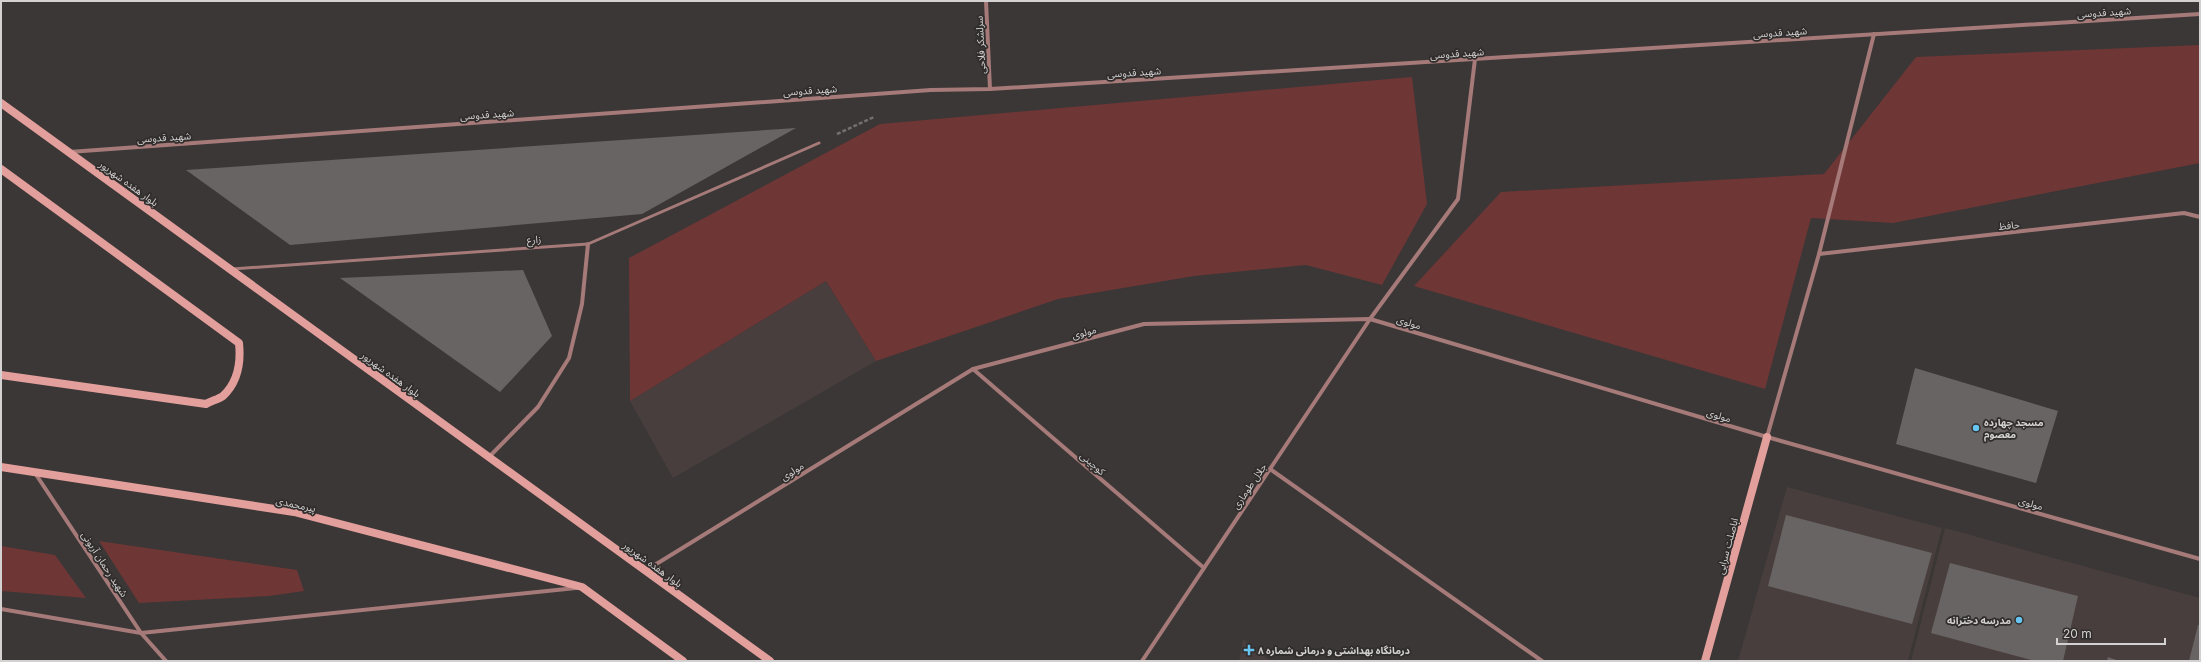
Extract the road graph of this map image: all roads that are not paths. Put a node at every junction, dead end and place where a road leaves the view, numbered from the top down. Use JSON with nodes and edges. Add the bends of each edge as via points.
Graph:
{"nodes":[{"id":1,"x":986,"y":1,"type":"edge"},
{"id":2,"x":2200,"y":14,"type":"edge"},
{"id":3,"x":1874,"y":34,"type":"junction"},
{"id":4,"x":1475,"y":60,"type":"junction"},
{"id":5,"x":990,"y":89,"type":"junction"},
{"id":6,"x":1,"y":103,"type":"edge"},
{"id":7,"x":818,"y":143,"type":"dead end"},
{"id":8,"x":69,"y":152,"type":"junction"},
{"id":9,"x":1,"y":169,"type":"edge"},
{"id":10,"x":2200,"y":217,"type":"edge"},
{"id":11,"x":588,"y":244,"type":"junction"},
{"id":12,"x":1819,"y":254,"type":"junction"},
{"id":13,"x":230,"y":269,"type":"junction"},
{"id":14,"x":1370,"y":319,"type":"junction"},
{"id":15,"x":973,"y":369,"type":"junction"},
{"id":16,"x":1,"y":375,"type":"edge"},
{"id":17,"x":1767,"y":437,"type":"junction"},
{"id":18,"x":489,"y":457,"type":"junction"},
{"id":19,"x":1,"y":467,"type":"edge"},
{"id":20,"x":1270,"y":469,"type":"junction"},
{"id":21,"x":35,"y":472,"type":"junction"},
{"id":22,"x":2200,"y":559,"type":"edge"},
{"id":23,"x":1204,"y":568,"type":"junction"},
{"id":24,"x":645,"y":571,"type":"junction"},
{"id":25,"x":582,"y":587,"type":"junction"},
{"id":26,"x":1,"y":609,"type":"edge"},
{"id":27,"x":141,"y":633,"type":"junction"},
{"id":28,"x":166,"y":661,"type":"edge"},
{"id":29,"x":683,"y":661,"type":"edge"},
{"id":30,"x":770,"y":661,"type":"edge"},
{"id":31,"x":1142,"y":661,"type":"edge"},
{"id":32,"x":1542,"y":661,"type":"edge"},
{"id":33,"x":1705,"y":661,"type":"edge"}],
"edges":[{"from":1,"to":5,"type":"street","name":"سرلشکر فلاحی"},
{"from":2,"to":3,"type":"street","name":"شهید قدوسی"},
{"from":3,"to":4,"type":"street","name":"شهید قدوسی"},
{"from":3,"to":12,"type":"street"},
{"from":4,"to":5,"type":"street","name":"شهید قدوسی"},
{"from":4,"to":14,"type":"street","name":"جلال طوماری","via":[[1458,199]]},
{"from":5,"to":8,"type":"street","name":"شهید قدوسی","via":[[923,90]]},
{"from":6,"to":8,"type":"main road","name":"بلوار هفده شهریور"},
{"from":7,"to":11,"type":"lane","name":"زارع"},
{"from":8,"to":13,"type":"main road","name":"بلوار هفده شهریور"},
{"from":9,"to":16,"type":"main road","via":[[239,343],[241,359],[234,381],[223,396],[206,404]]},
{"from":10,"to":12,"type":"street","name":"حافظ","via":[[2184,213]]},
{"from":11,"to":13,"type":"lane","name":"زارع"},
{"from":11,"to":18,"type":"street","via":[[582,304],[569,358],[538,407]]},
{"from":12,"to":17,"type":"street"},
{"from":13,"to":18,"type":"main road","name":"بلوار هفده شهریور"},
{"from":14,"to":15,"type":"street","name":"مولوی","via":[[1144,324]]},
{"from":14,"to":17,"type":"street","name":"مولوی"},
{"from":14,"to":20,"type":"street","name":"جلال طوماری"},
{"from":15,"to":23,"type":"street","name":"کوچینی"},
{"from":15,"to":24,"type":"street","name":"مولوی"},
{"from":17,"to":22,"type":"street","name":"مولوی"},
{"from":17,"to":33,"type":"main road","name":"اباصلت سرابی"},
{"from":18,"to":24,"type":"main road","name":"بلوار هفده شهریور"},
{"from":19,"to":21,"type":"main road","name":"پیرمحمدی"},
{"from":20,"to":23,"type":"street","name":"جلال طوماری"},
{"from":20,"to":32,"type":"street"},
{"from":21,"to":25,"type":"main road","name":"پیرمحمدی","via":[[294,512]]},
{"from":21,"to":27,"type":"street","name":"شهید رحمان آربونی"},
{"from":23,"to":31,"type":"street","name":"جلال طوماری"},
{"from":24,"to":30,"type":"main road","name":"بلوار هفده شهریور"},
{"from":25,"to":27,"type":"street"},
{"from":25,"to":29,"type":"main road"},
{"from":26,"to":27,"type":"street"},
{"from":27,"to":28,"type":"street","name":"شهید رحمان آربونی"}]}
